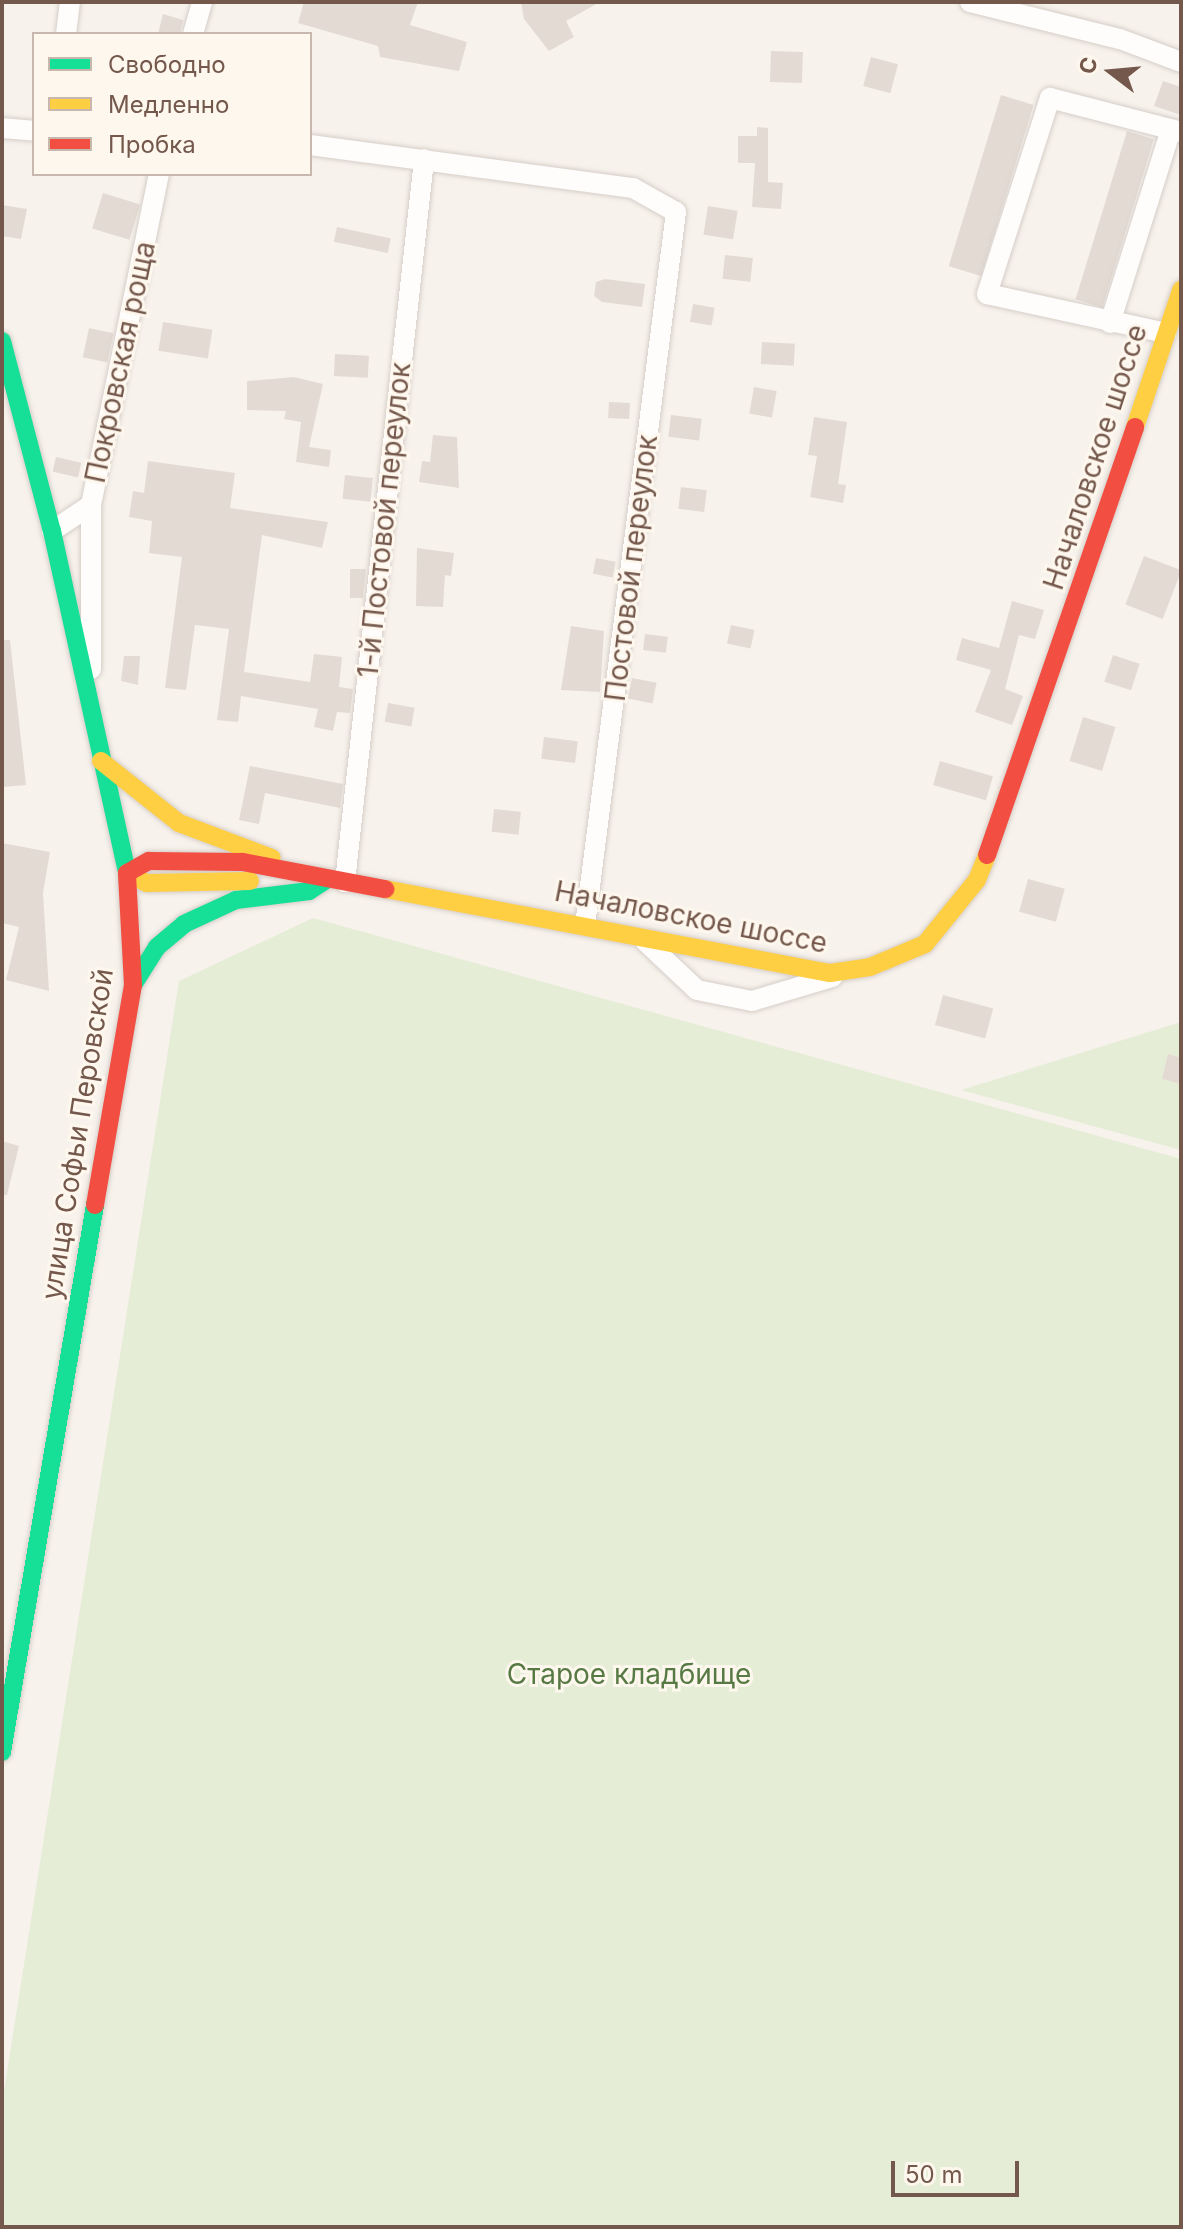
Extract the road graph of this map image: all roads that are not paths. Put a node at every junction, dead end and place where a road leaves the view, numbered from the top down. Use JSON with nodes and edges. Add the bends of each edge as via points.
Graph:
{"nodes":[{"id":1,"x":70,"y":2,"type":"edge"},
{"id":2,"x":202,"y":2,"type":"edge"},
{"id":3,"x":970,"y":2,"type":"edge"},
{"id":4,"x":66,"y":32,"type":"edge"},
{"id":5,"x":194,"y":32,"type":"edge"},
{"id":6,"x":1181,"y":62,"type":"edge"},
{"id":7,"x":2,"y":128,"type":"edge"},
{"id":8,"x":32,"y":131,"type":"edge"},
{"id":9,"x":1176,"y":131,"type":"edge"},
{"id":10,"x":312,"y":145,"type":"edge"},
{"id":11,"x":424,"y":159,"type":"junction"},
{"id":12,"x":159,"y":176,"type":"edge"},
{"id":13,"x":1181,"y":290,"type":"edge"},
{"id":14,"x":1110,"y":323,"type":"junction"},
{"id":15,"x":1166,"y":333,"type":"junction"},
{"id":16,"x":2,"y":341,"type":"edge"},
{"id":17,"x":91,"y":505,"type":"junction"},
{"id":18,"x":52,"y":531,"type":"junction"},
{"id":19,"x":91,"y":697,"type":"junction"},
{"id":20,"x":101,"y":761,"type":"junction"},
{"id":21,"x":127,"y":873,"type":"junction"},
{"id":22,"x":337,"y":880,"type":"junction"},
{"id":23,"x":585,"y":925,"type":"junction"},
{"id":24,"x":642,"y":938,"type":"junction"},
{"id":25,"x":853,"y":970,"type":"junction"},
{"id":26,"x":133,"y":985,"type":"junction"},
{"id":27,"x":2,"y":1752,"type":"edge"}],
"edges":[{"from":1,"to":4,"type":"street"},
{"from":2,"to":5,"type":"street"},
{"from":3,"to":6,"type":"street","via":[[1120,39]]},
{"from":7,"to":8,"type":"street"},
{"from":9,"to":14,"type":"street"},
{"from":9,"to":14,"type":"street","via":[[1050,98],[987,294]]},
{"from":10,"to":11,"type":"street"},
{"from":11,"to":22,"type":"street","name":"1-й Постовой переулок"},
{"from":11,"to":23,"type":"street","name":"Постовой переулок","via":[[633,188],[676,212]]},
{"from":12,"to":17,"type":"street","name":"Покровская роща"},
{"from":13,"to":15,"type":"main road","name":"Началовское шоссе"},
{"from":14,"to":15,"type":"street"},
{"from":15,"to":25,"type":"main road","name":"Началовское шоссе","via":[[1019,777],[977,880],[925,944]]},
{"from":16,"to":18,"type":"main road","name":"улица Софьи Перовской"},
{"from":17,"to":18,"type":"street","name":"Покровская роща"},
{"from":17,"to":19,"type":"street"},
{"from":18,"to":19,"type":"main road","name":"улица Софьи Перовской"},
{"from":19,"to":20,"type":"main road","name":"улица Софьи Перовской"},
{"from":20,"to":21,"type":"main road","name":"улица Софьи Перовской"},
{"from":20,"to":22,"type":"main road","via":[[179,823]]},
{"from":21,"to":22,"type":"main road","name":"Началовское шоссе","via":[[149,861],[193,858]]},
{"from":21,"to":26,"type":"main road","name":"улица Софьи Перовской"},
{"from":22,"to":23,"type":"main road","name":"Началовское шоссе"},
{"from":22,"to":26,"type":"main road","via":[[309,891],[236,900],[184,924],[157,947]]},
{"from":23,"to":24,"type":"main road","name":"Началовское шоссе"},
{"from":24,"to":25,"type":"main road","name":"Началовское шоссе","via":[[816,971]]},
{"from":24,"to":25,"type":"street","via":[[697,990],[752,1001]]},
{"from":26,"to":27,"type":"main road","name":"улица Софьи Перовской"}]}
